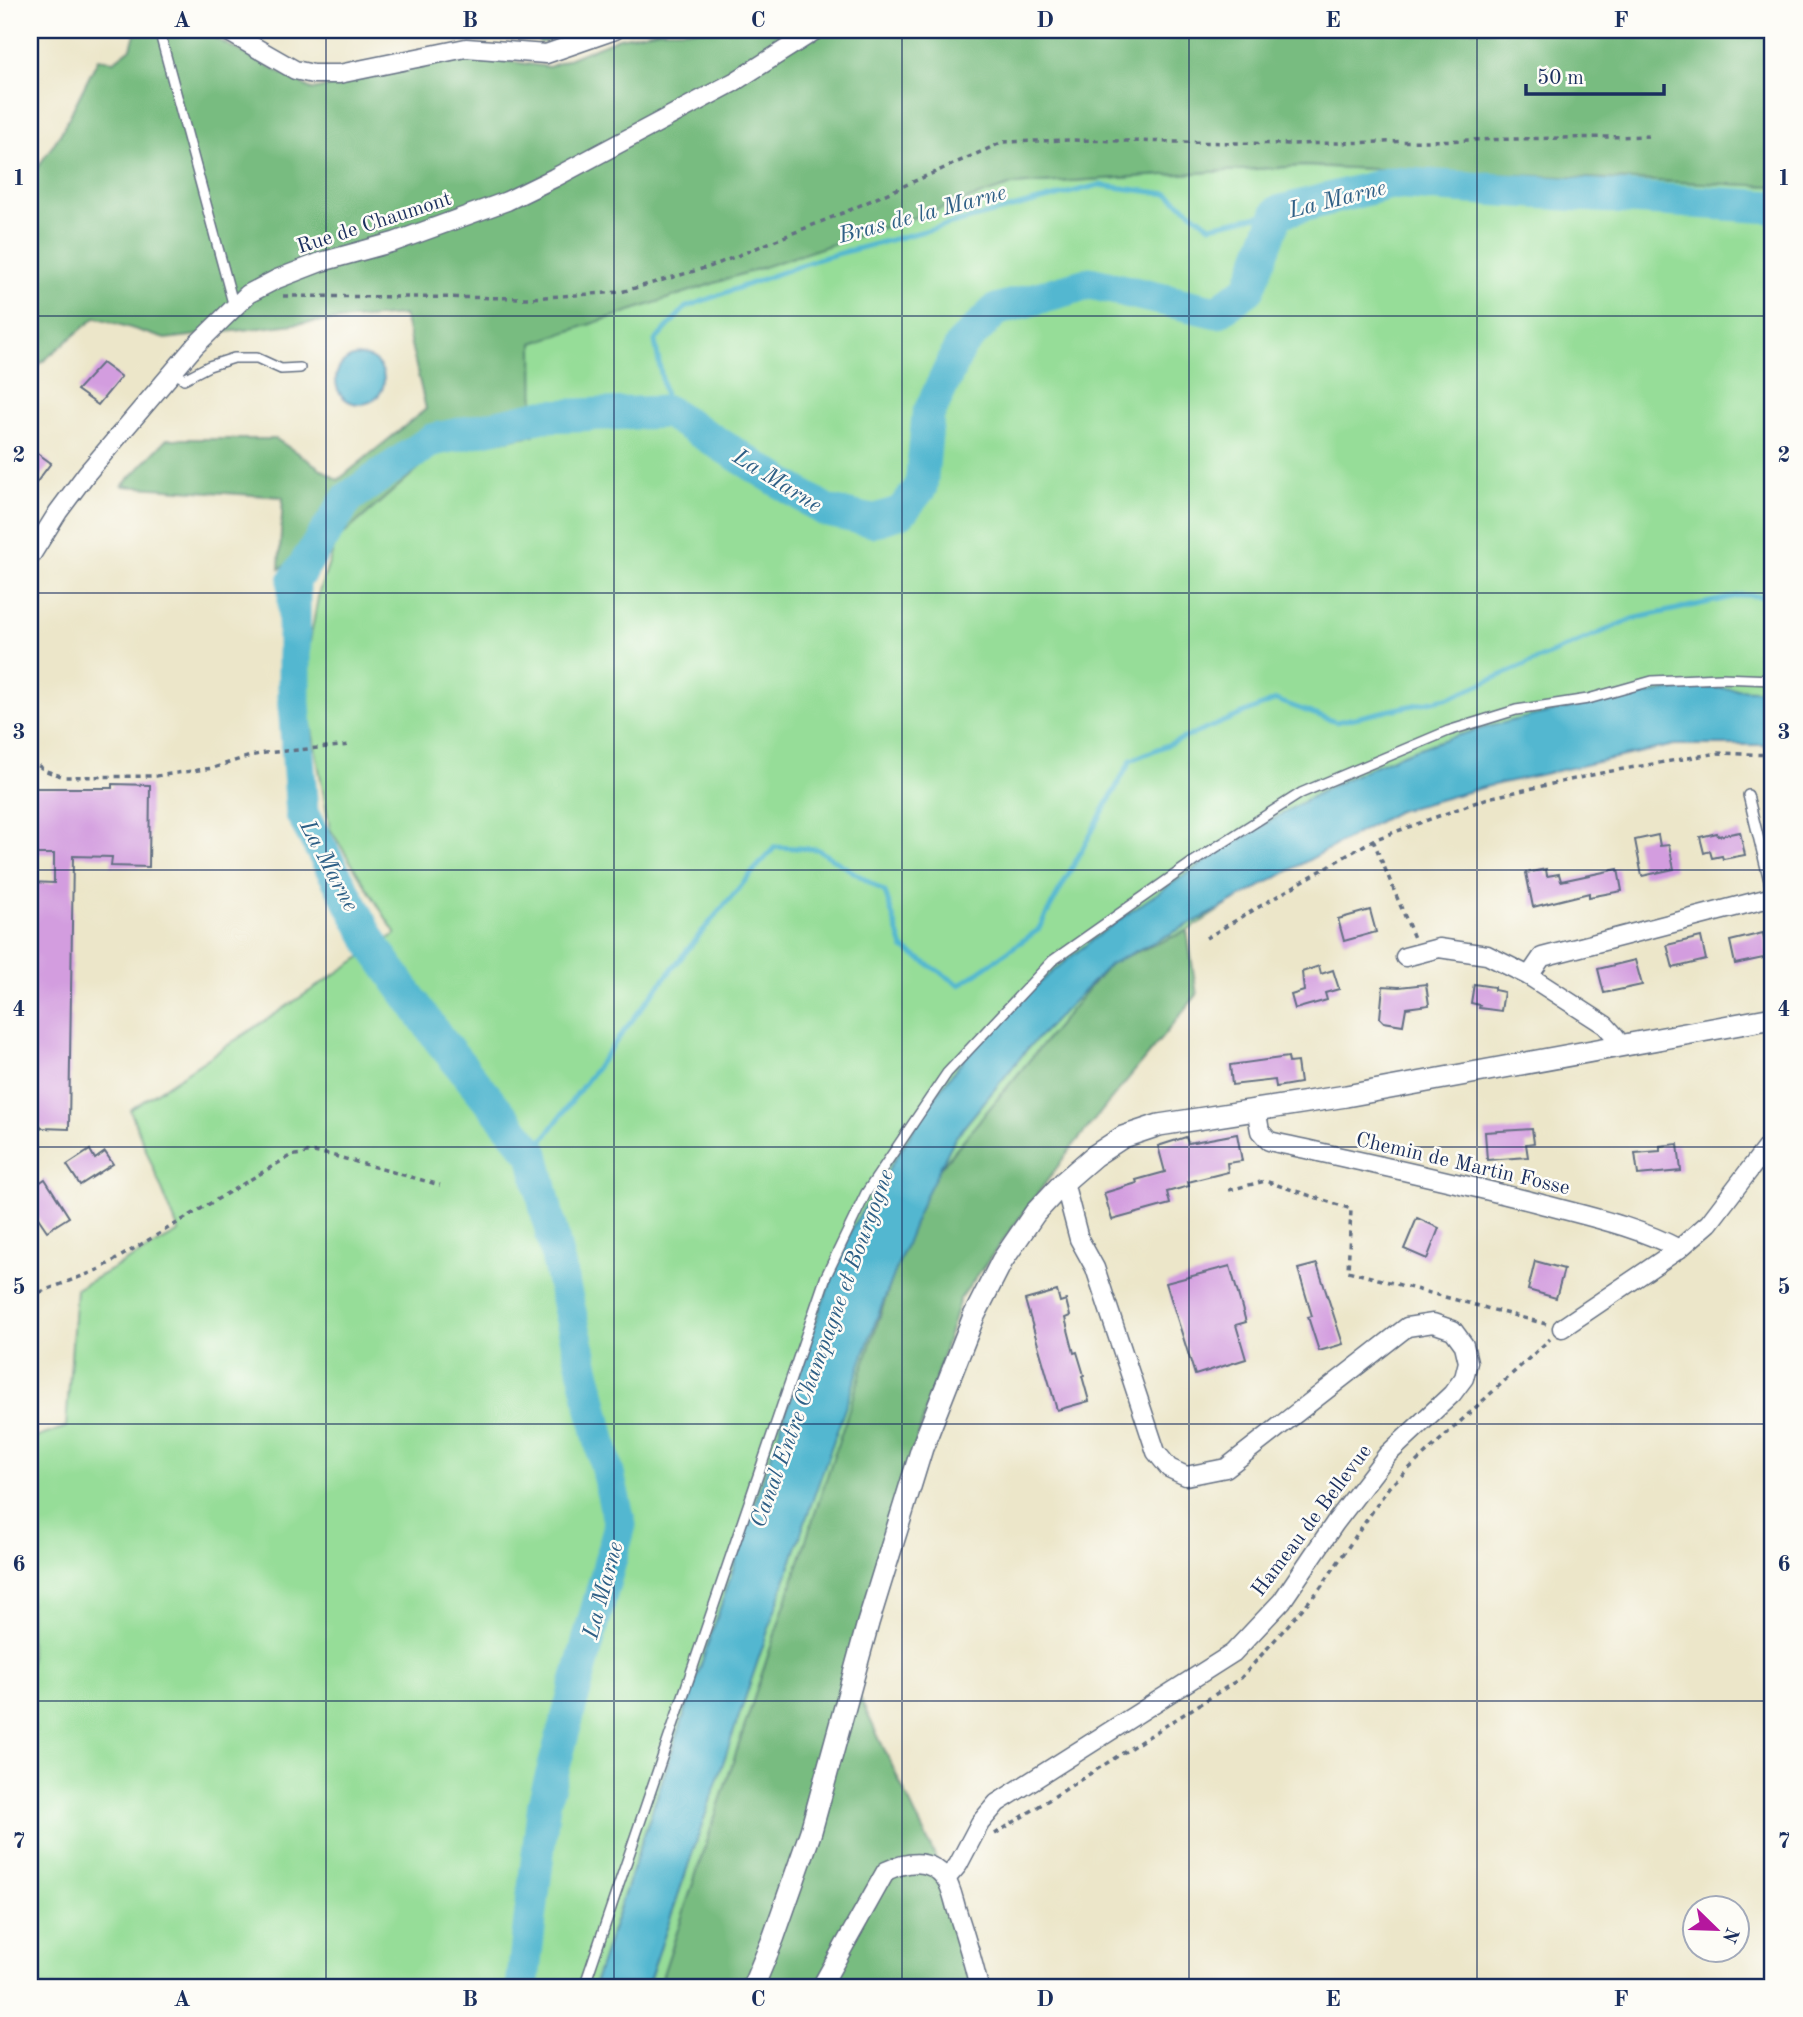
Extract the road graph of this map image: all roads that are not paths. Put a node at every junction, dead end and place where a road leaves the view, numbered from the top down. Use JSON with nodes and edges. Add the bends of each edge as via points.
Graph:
{"nodes":[{"id":1,"x":159,"y":30,"type":"edge"},
{"id":2,"x":225,"y":30,"type":"edge"},
{"id":3,"x":615,"y":30,"type":"edge"},
{"id":4,"x":816,"y":30,"type":"edge"},
{"id":5,"x":234,"y":306,"type":"junction"},
{"id":6,"x":300,"y":368,"type":"dead end"},
{"id":7,"x":173,"y":371,"type":"junction"},
{"id":8,"x":34,"y":536,"type":"edge"},
{"id":9,"x":30,"y":557,"type":"edge"},
{"id":10,"x":1773,"y":680,"type":"edge"},
{"id":11,"x":1748,"y":795,"type":"dead end"},
{"id":12,"x":1771,"y":898,"type":"edge"},
{"id":13,"x":1413,"y":955,"type":"road end"},
{"id":14,"x":1529,"y":976,"type":"junction"},
{"id":15,"x":1765,"y":1020,"type":"edge"},
{"id":16,"x":1617,"y":1046,"type":"junction"},
{"id":17,"x":1256,"y":1108,"type":"junction"},
{"id":18,"x":1773,"y":1139,"type":"edge"},
{"id":19,"x":1064,"y":1182,"type":"junction"},
{"id":20,"x":1679,"y":1249,"type":"junction"},
{"id":21,"x":1562,"y":1328,"type":"road end"},
{"id":22,"x":946,"y":1879,"type":"junction"},
{"id":23,"x":584,"y":1987,"type":"edge"},
{"id":24,"x":753,"y":1987,"type":"edge"},
{"id":25,"x":821,"y":1987,"type":"edge"},
{"id":26,"x":979,"y":1987,"type":"edge"}],
"edges":[{"from":1,"to":5,"type":"lane"},
{"from":2,"to":3,"type":"street","via":[[295,69],[339,74],[466,48],[546,54]]},
{"from":4,"to":5,"type":"street","name":"Rue de Chaumont","via":[[734,82],[507,201],[394,243],[321,262],[277,279]]},
{"from":5,"to":7,"type":"street","name":"Rue de Chaumont"},
{"from":6,"to":7,"type":"lane","via":[[281,369],[257,358],[234,358],[184,379]]},
{"from":7,"to":8,"type":"street","name":"Rue de Chaumont"},
{"from":8,"to":9,"type":"street","name":"Rue de Chaumont"},
{"from":10,"to":23,"type":"lane","via":[[1652,681],[1588,699],[1516,710],[1448,731],[1301,793],[1052,961],[947,1073],[866,1194],[826,1276]]},
{"from":11,"to":12,"type":"lane"},
{"from":12,"to":14,"type":"street","via":[[1542,957]]},
{"from":13,"to":14,"type":"street","via":[[1439,948],[1487,955]]},
{"from":14,"to":16,"type":"street","via":[[1605,1025]]},
{"from":15,"to":16,"type":"street"},
{"from":16,"to":17,"type":"street"},
{"from":17,"to":19,"type":"street","via":[[1159,1125],[1123,1137]]},
{"from":17,"to":20,"type":"street","name":"Chemin de Martin Fosse","via":[[1260,1131],[1269,1141],[1585,1215]]},
{"from":18,"to":20,"type":"street","via":[[1709,1223]]},
{"from":19,"to":22,"type":"street","name":"Hameau de Bellevue","via":[[1079,1238],[1095,1268],[1156,1452],[1168,1468],[1186,1476],[1226,1468],[1407,1327],[1433,1323],[1453,1330],[1464,1345],[1468,1362],[1464,1378],[1452,1394],[1388,1454],[1282,1601],[1233,1653],[997,1803],[979,1823]]},
{"from":19,"to":24,"type":"street","via":[[1035,1213],[1002,1261],[974,1316],[922,1448],[811,1831]]},
{"from":20,"to":21,"type":"street"},
{"from":22,"to":25,"type":"street","via":[[921,1863],[904,1863],[886,1871]]},
{"from":22,"to":26,"type":"street"}]}
